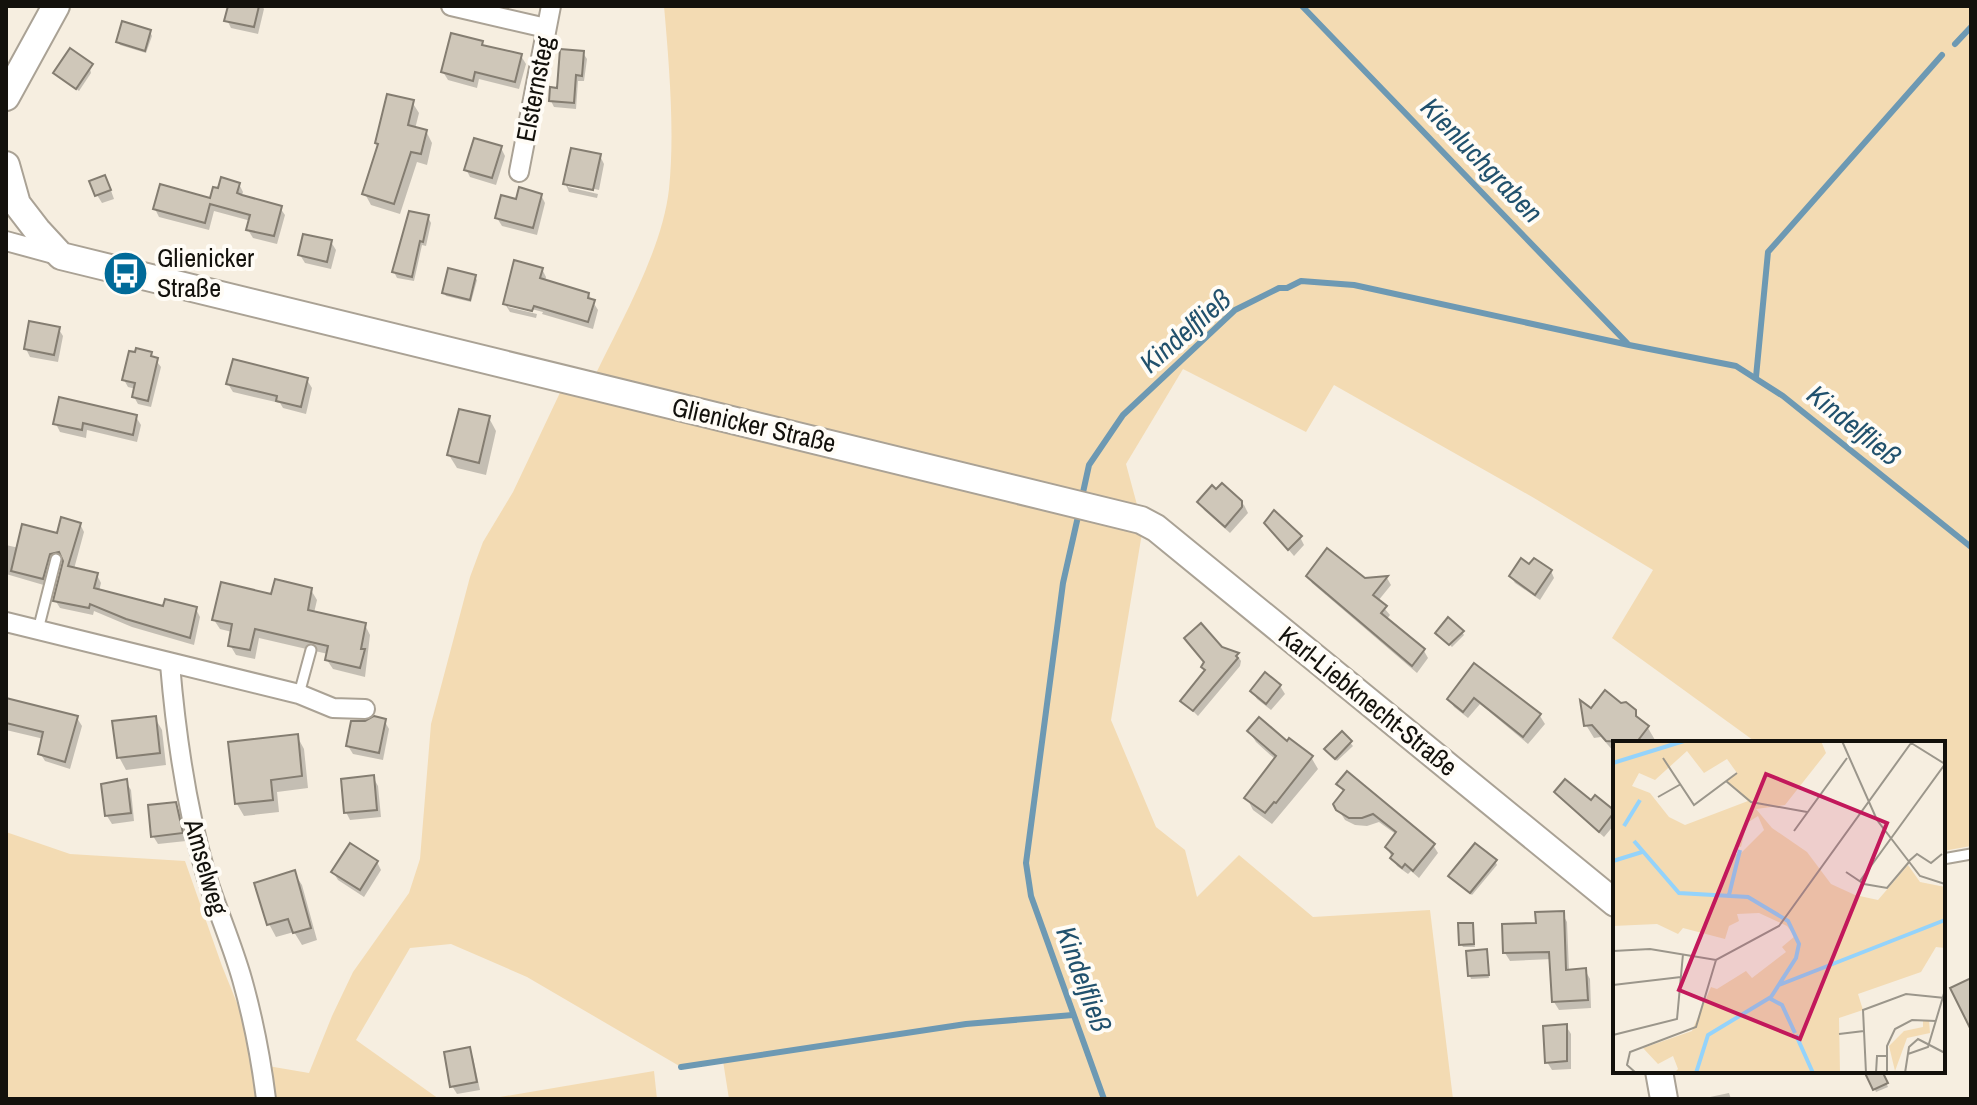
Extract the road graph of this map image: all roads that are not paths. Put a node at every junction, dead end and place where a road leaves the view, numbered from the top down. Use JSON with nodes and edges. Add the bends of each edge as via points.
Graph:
{"nodes":[{"id":1,"x":56,"y":6,"type":"edge"},
{"id":2,"x":451,"y":6,"type":"edge"},
{"id":3,"x":551,"y":6,"type":"edge"},
{"id":4,"x":546,"y":28,"type":"junction"},
{"id":5,"x":6,"y":94,"type":"edge"},
{"id":6,"x":6,"y":165,"type":"edge"},
{"id":7,"x":519,"y":172,"type":"dead end"},
{"id":8,"x":6,"y":241,"type":"edge"},
{"id":9,"x":61,"y":256,"type":"junction"},
{"id":10,"x":1114,"y":512,"type":"joint"},
{"id":11,"x":56,"y":559,"type":"dead end"},
{"id":12,"x":6,"y":622,"type":"edge"},
{"id":13,"x":38,"y":630,"type":"junction"},
{"id":14,"x":311,"y":650,"type":"dead end"},
{"id":15,"x":170,"y":664,"type":"junction"},
{"id":16,"x":299,"y":694,"type":"junction"},
{"id":17,"x":365,"y":709,"type":"dead end"},
{"id":18,"x":1971,"y":854,"type":"edge"},
{"id":19,"x":1945,"y":859,"type":"edge"},
{"id":20,"x":1613,"y":901,"type":"edge"},
{"id":21,"x":1659,"y":1073,"type":"edge"},
{"id":22,"x":266,"y":1099,"type":"edge"},
{"id":23,"x":1664,"y":1099,"type":"edge"}],
"edges":[{"from":1,"to":5,"type":"street"},
{"from":2,"to":4,"type":"street"},
{"from":3,"to":4,"type":"street","name":"Elsternsteg"},
{"from":4,"to":7,"type":"street","name":"Elsternsteg"},
{"from":6,"to":9,"type":"street","via":[[17,204]]},
{"from":8,"to":9,"type":"street","name":"Glienicker Straße"},
{"from":9,"to":10,"type":"street","name":"Glienicker Straße"},
{"from":10,"to":20,"type":"street","name":"Karl-Liebknecht-Straße","via":[[1156,528]]},
{"from":11,"to":13,"type":"lane"},
{"from":12,"to":13,"type":"street"},
{"from":13,"to":15,"type":"street"},
{"from":14,"to":16,"type":"lane"},
{"from":15,"to":16,"type":"street"},
{"from":15,"to":22,"type":"street","name":"Amselweg","via":[[188,803],[206,875],[243,981]]},
{"from":16,"to":17,"type":"street","via":[[333,708]]},
{"from":18,"to":19,"type":"lane"},
{"from":21,"to":23,"type":"street"}]}
